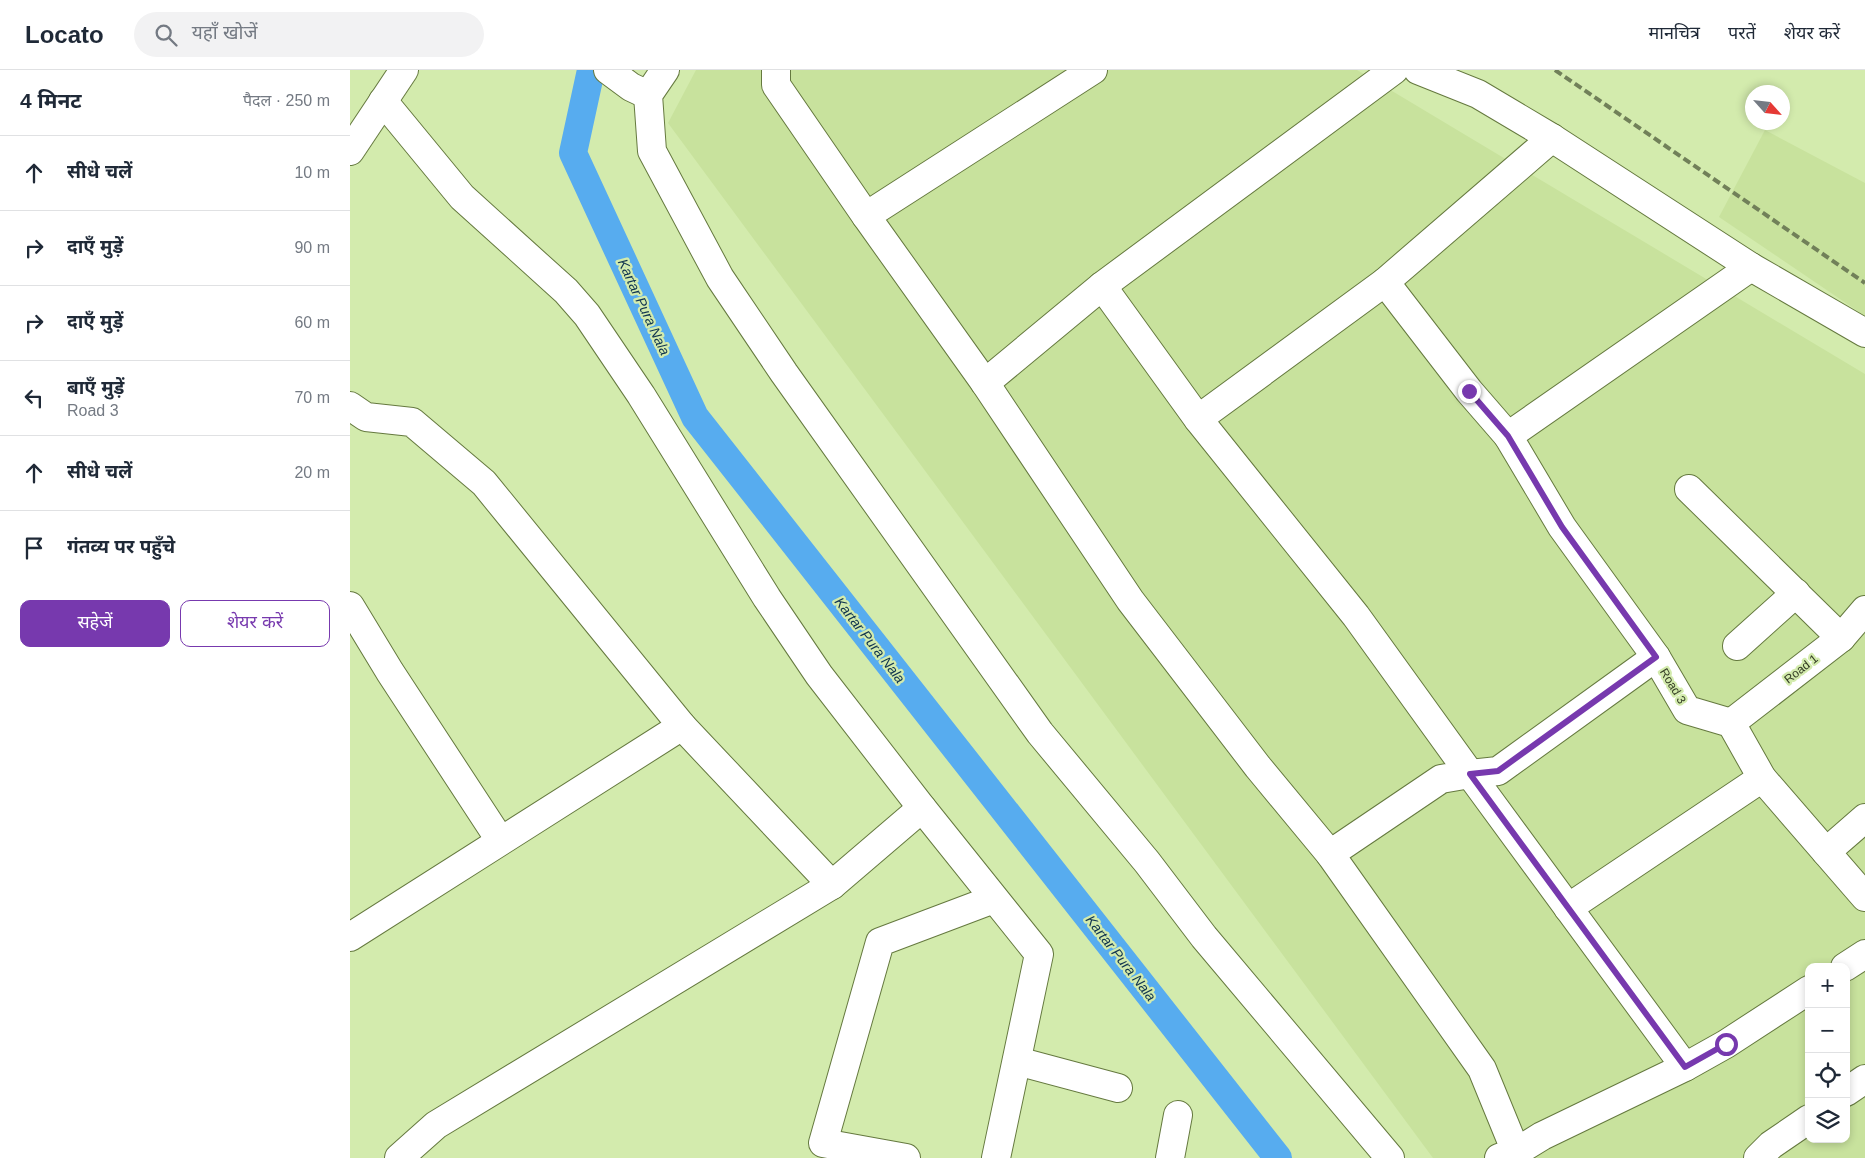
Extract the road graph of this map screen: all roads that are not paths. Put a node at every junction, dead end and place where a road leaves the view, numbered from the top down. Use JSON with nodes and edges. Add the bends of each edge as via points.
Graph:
{"nodes":[{"id":1,"x":404,"y":70,"type":"edge"},
{"id":2,"x":608,"y":70,"type":"edge"},
{"id":3,"x":665,"y":70,"type":"edge"},
{"id":4,"x":776,"y":70,"type":"edge"},
{"id":5,"x":1094,"y":70,"type":"edge"},
{"id":6,"x":1394,"y":70,"type":"edge"},
{"id":7,"x":1418,"y":70,"type":"edge"},
{"id":8,"x":639,"y":91,"type":"junction"},
{"id":9,"x":383,"y":101,"type":"junction"},
{"id":10,"x":1552,"y":138,"type":"junction"},
{"id":11,"x":350,"y":151,"type":"edge"},
{"id":12,"x":866,"y":216,"type":"junction"},
{"id":13,"x":1750,"y":267,"type":"junction"},
{"id":14,"x":1385,"y":282,"type":"junction"},
{"id":15,"x":1102,"y":286,"type":"junction"},
{"id":16,"x":1865,"y":333,"type":"edge"},
{"id":17,"x":985,"y":384,"type":"junction"},
{"id":18,"x":350,"y":406,"type":"edge"},
{"id":19,"x":1198,"y":420,"type":"junction"},
{"id":20,"x":1508,"y":436,"type":"junction"},
{"id":21,"x":1689,"y":489,"type":"dead end"},
{"id":22,"x":1796,"y":593,"type":"junction"},
{"id":23,"x":350,"y":606,"type":"edge"},
{"id":24,"x":1865,"y":610,"type":"edge"},
{"id":25,"x":1841,"y":638,"type":"junction"},
{"id":26,"x":1737,"y":646,"type":"dead end"},
{"id":27,"x":1656,"y":657,"type":"junction"},
{"id":28,"x":1731,"y":723,"type":"junction"},
{"id":29,"x":682,"y":726,"type":"junction"},
{"id":30,"x":1470,"y":774,"type":"junction"},
{"id":31,"x":1762,"y":778,"type":"junction"},
{"id":32,"x":922,"y":808,"type":"junction"},
{"id":33,"x":1865,"y":818,"type":"edge"},
{"id":34,"x":500,"y":840,"type":"junction"},
{"id":35,"x":1826,"y":852,"type":"junction"},
{"id":36,"x":1330,"y":854,"type":"junction"},
{"id":37,"x":832,"y":885,"type":"junction"},
{"id":38,"x":1865,"y":897,"type":"edge"},
{"id":39,"x":994,"y":899,"type":"junction"},
{"id":40,"x":1568,"y":908,"type":"junction"},
{"id":41,"x":350,"y":937,"type":"edge"},
{"id":42,"x":1865,"y":954,"type":"edge"},
{"id":43,"x":1850,"y":964,"type":"edge"},
{"id":44,"x":1805,"y":993,"type":"edge"},
{"id":45,"x":1017,"y":1061,"type":"junction"},
{"id":46,"x":1685,"y":1067,"type":"junction"},
{"id":47,"x":1865,"y":1079,"type":"edge"},
{"id":48,"x":1118,"y":1088,"type":"dead end"},
{"id":49,"x":1850,"y":1089,"type":"edge"},
{"id":50,"x":1178,"y":1115,"type":"dead end"},
{"id":51,"x":1805,"y":1122,"type":"edge"},
{"id":52,"x":1508,"y":1155,"type":"edge"},
{"id":53,"x":398,"y":1158,"type":"edge"},
{"id":54,"x":906,"y":1158,"type":"edge"},
{"id":55,"x":996,"y":1158,"type":"edge"},
{"id":56,"x":1170,"y":1158,"type":"edge"},
{"id":57,"x":1390,"y":1158,"type":"edge"},
{"id":58,"x":1758,"y":1158,"type":"edge"}],
"edges":[{"from":1,"to":9,"type":"street"},
{"from":2,"to":8,"type":"street"},
{"from":3,"to":8,"type":"street"},
{"from":4,"to":12,"type":"street","via":[[776,85]]},
{"from":5,"to":12,"type":"street"},
{"from":6,"to":15,"type":"street"},
{"from":7,"to":10,"type":"street","via":[[1478,94]]},
{"from":8,"to":57,"type":"street","via":[[652,151],[720,278],[784,373],[1040,733],[1147,862],[1204,937]]},
{"from":9,"to":11,"type":"street"},
{"from":9,"to":32,"type":"street","via":[[462,197],[566,291],[587,315],[641,394],[767,598],[819,675]]},
{"from":10,"to":13,"type":"street"},
{"from":10,"to":14,"type":"street"},
{"from":12,"to":17,"type":"street"},
{"from":13,"to":16,"type":"street"},
{"from":13,"to":20,"type":"street"},
{"from":14,"to":19,"type":"street"},
{"from":14,"to":20,"type":"street","name":"Road 3"},
{"from":15,"to":17,"type":"street"},
{"from":15,"to":19,"type":"street"},
{"from":17,"to":36,"type":"street","via":[[1130,600],[1258,767]]},
{"from":18,"to":29,"type":"street","via":[[366,417],[412,422],[484,483]]},
{"from":19,"to":30,"type":"street","via":[[1356,616]]},
{"from":20,"to":27,"type":"street","name":"Road 3","via":[[1562,527]]},
{"from":21,"to":22,"type":"street"},
{"from":22,"to":25,"type":"street"},
{"from":22,"to":26,"type":"street"},
{"from":23,"to":34,"type":"street"},
{"from":24,"to":25,"type":"street","name":"Road 1"},
{"from":25,"to":28,"type":"street","name":"Road 1"},
{"from":27,"to":28,"type":"street","name":"Road 3","via":[[1687,710]]},
{"from":27,"to":30,"type":"street","via":[[1498,771]]},
{"from":28,"to":31,"type":"street"},
{"from":29,"to":34,"type":"street"},
{"from":29,"to":37,"type":"street"},
{"from":30,"to":36,"type":"street","via":[[1441,779]]},
{"from":30,"to":40,"type":"street"},
{"from":31,"to":35,"type":"street"},
{"from":31,"to":40,"type":"street"},
{"from":32,"to":37,"type":"street"},
{"from":32,"to":39,"type":"street"},
{"from":33,"to":35,"type":"street"},
{"from":34,"to":41,"type":"street"},
{"from":35,"to":38,"type":"street"},
{"from":36,"to":52,"type":"street","via":[[1482,1069]]},
{"from":37,"to":53,"type":"street","via":[[436,1125]]},
{"from":39,"to":45,"type":"street","via":[[1039,954]]},
{"from":39,"to":54,"type":"street","via":[[880,942],[824,1143]]},
{"from":40,"to":46,"type":"street"},
{"from":42,"to":43,"type":"street"},
{"from":44,"to":46,"type":"street"},
{"from":45,"to":48,"type":"street"},
{"from":45,"to":55,"type":"street"},
{"from":46,"to":52,"type":"street"},
{"from":47,"to":49,"type":"street"},
{"from":50,"to":56,"type":"street"},
{"from":51,"to":58,"type":"street"}]}
